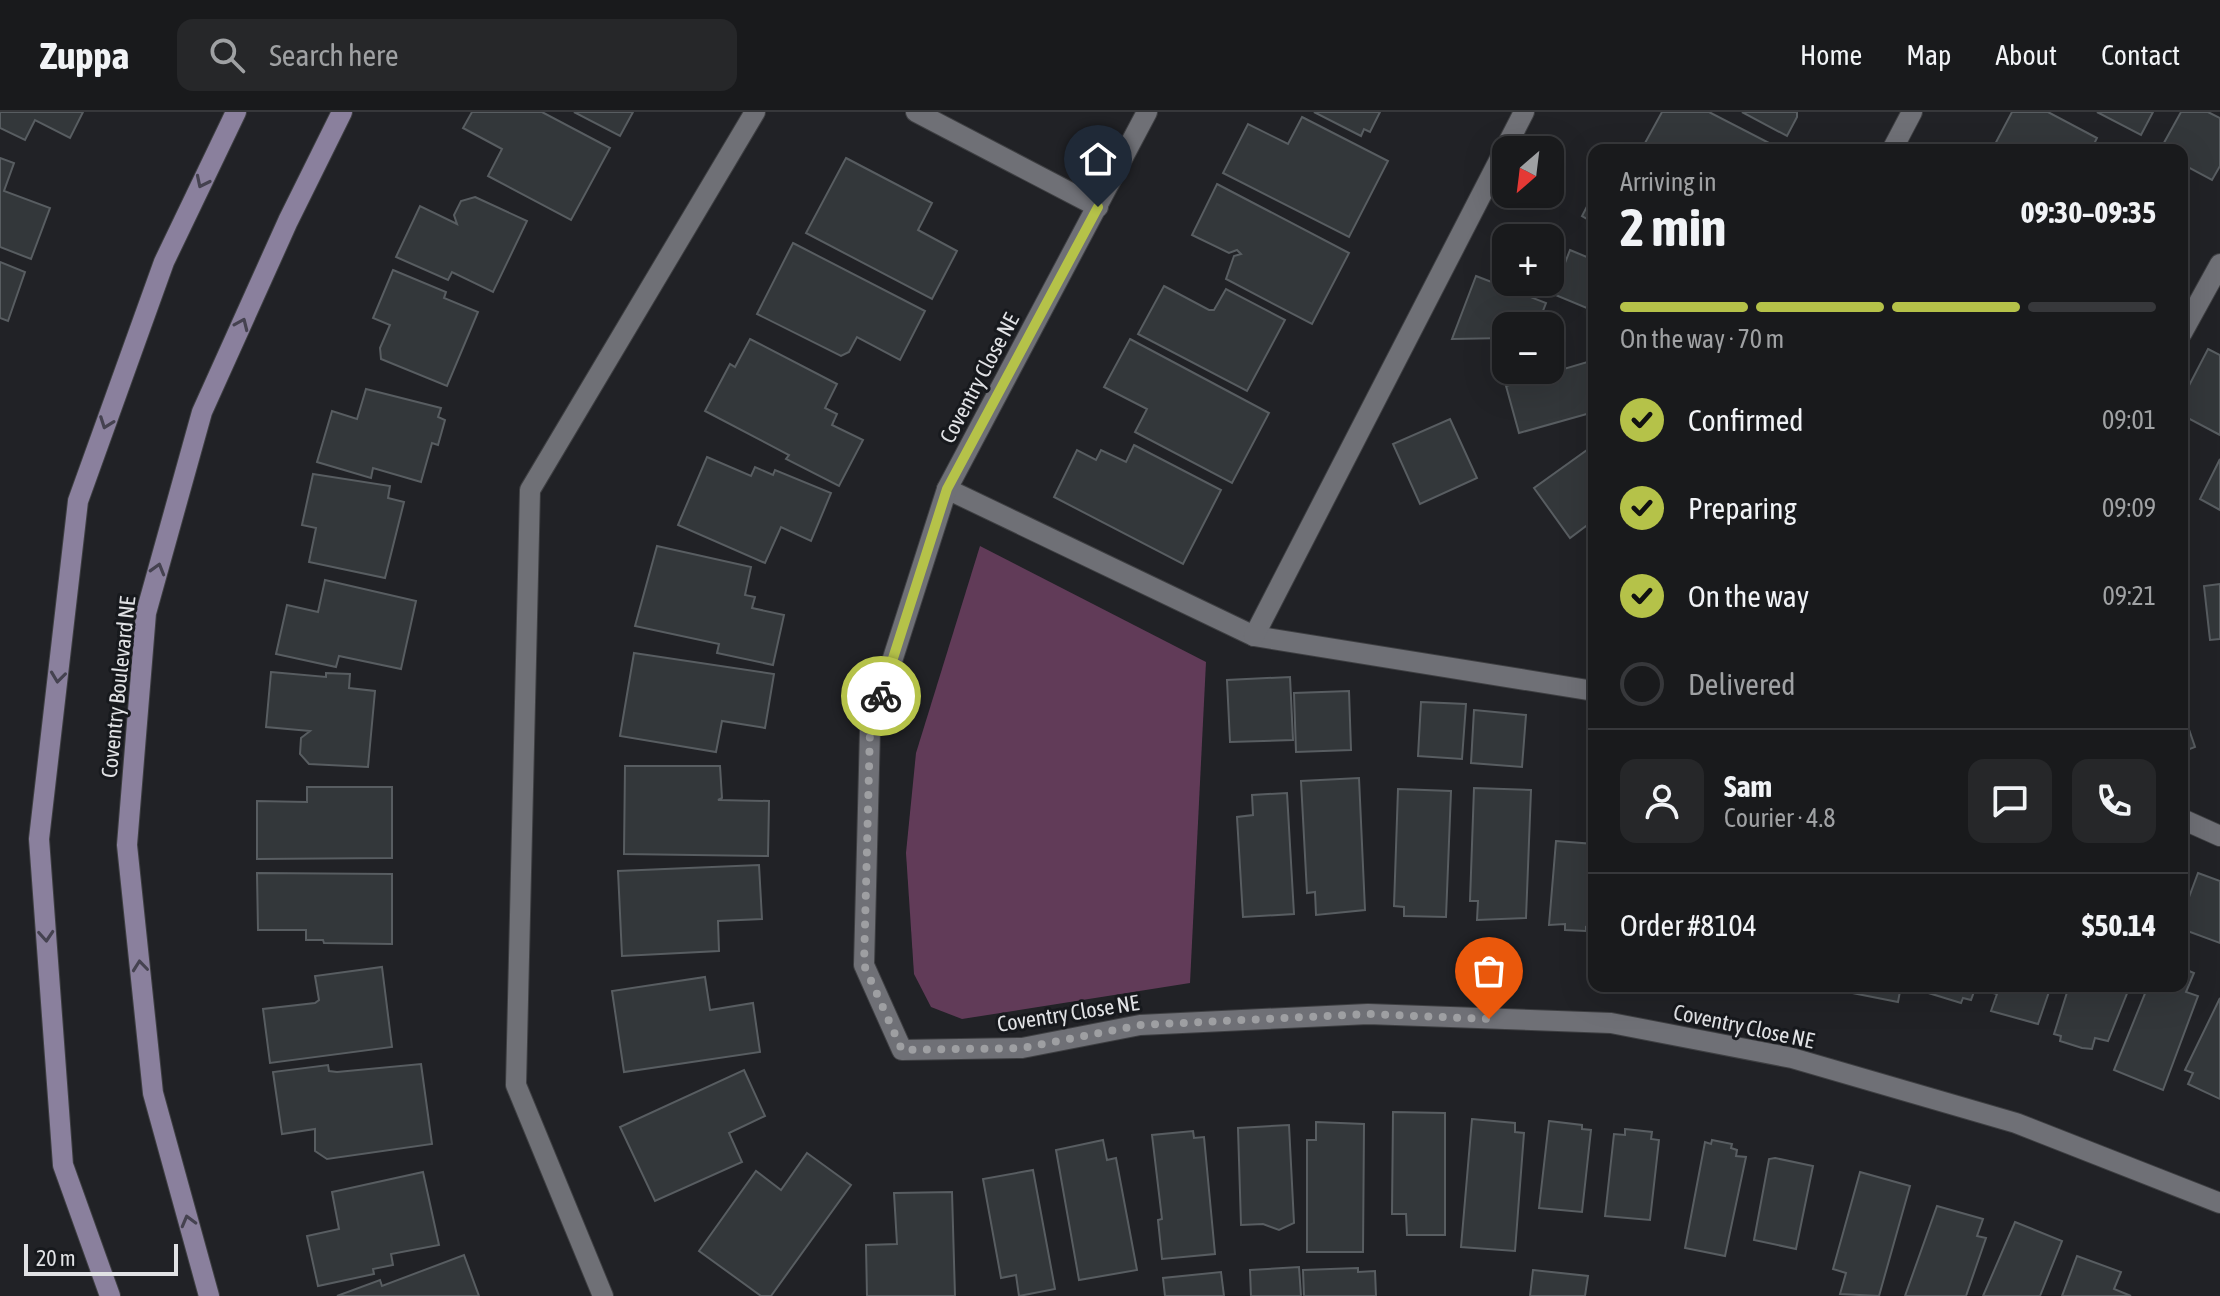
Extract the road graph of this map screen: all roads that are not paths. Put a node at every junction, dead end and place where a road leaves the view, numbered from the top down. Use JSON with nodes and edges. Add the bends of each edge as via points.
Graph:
{"nodes":[{"id":1,"x":236,"y":112,"type":"edge"},
{"id":2,"x":342,"y":112,"type":"edge"},
{"id":3,"x":755,"y":112,"type":"edge"},
{"id":4,"x":916,"y":112,"type":"edge"},
{"id":5,"x":1147,"y":112,"type":"edge"},
{"id":6,"x":1524,"y":112,"type":"edge"},
{"id":7,"x":1912,"y":112,"type":"edge"},
{"id":8,"x":1895,"y":144,"type":"edge"},
{"id":9,"x":1098,"y":207,"type":"junction"},
{"id":10,"x":2220,"y":264,"type":"edge"},
{"id":11,"x":2188,"y":322,"type":"edge"},
{"id":12,"x":947,"y":489,"type":"junction"},
{"id":13,"x":1254,"y":636,"type":"junction"},
{"id":14,"x":1588,"y":690,"type":"edge"},
{"id":15,"x":2188,"y":822,"type":"edge"},
{"id":16,"x":2220,"y":836,"type":"edge"},
{"id":17,"x":2220,"y":1203,"type":"edge"},
{"id":18,"x":110,"y":1296,"type":"edge"},
{"id":19,"x":209,"y":1296,"type":"edge"},
{"id":20,"x":603,"y":1296,"type":"edge"}],
"edges":[{"from":1,"to":18,"type":"street","one_way":true,"via":[[164,262],[78,501],[41,823],[63,1165]]},
{"from":19,"to":2,"type":"street","name":"Coventry Boulevard NE","one_way":true,"via":[[153,1093],[127,845],[146,613],[202,412]]},
{"from":3,"to":20,"type":"street","via":[[530,490],[516,1085]]},
{"from":4,"to":9,"type":"street"},
{"from":5,"to":9,"type":"street","name":"Coventry Close NE"},
{"from":6,"to":13,"type":"street"},
{"from":7,"to":8,"type":"street"},
{"from":9,"to":12,"type":"street","name":"Coventry Close NE"},
{"from":10,"to":11,"type":"street"},
{"from":12,"to":13,"type":"street"},
{"from":12,"to":17,"type":"street","name":"Coventry Close NE","via":[[870,730],[864,965],[902,1050],[1022,1048],[1140,1025],[1368,1014],[1611,1023],[1792,1058],[2016,1123]]},
{"from":13,"to":14,"type":"street"},
{"from":15,"to":16,"type":"street"}]}
